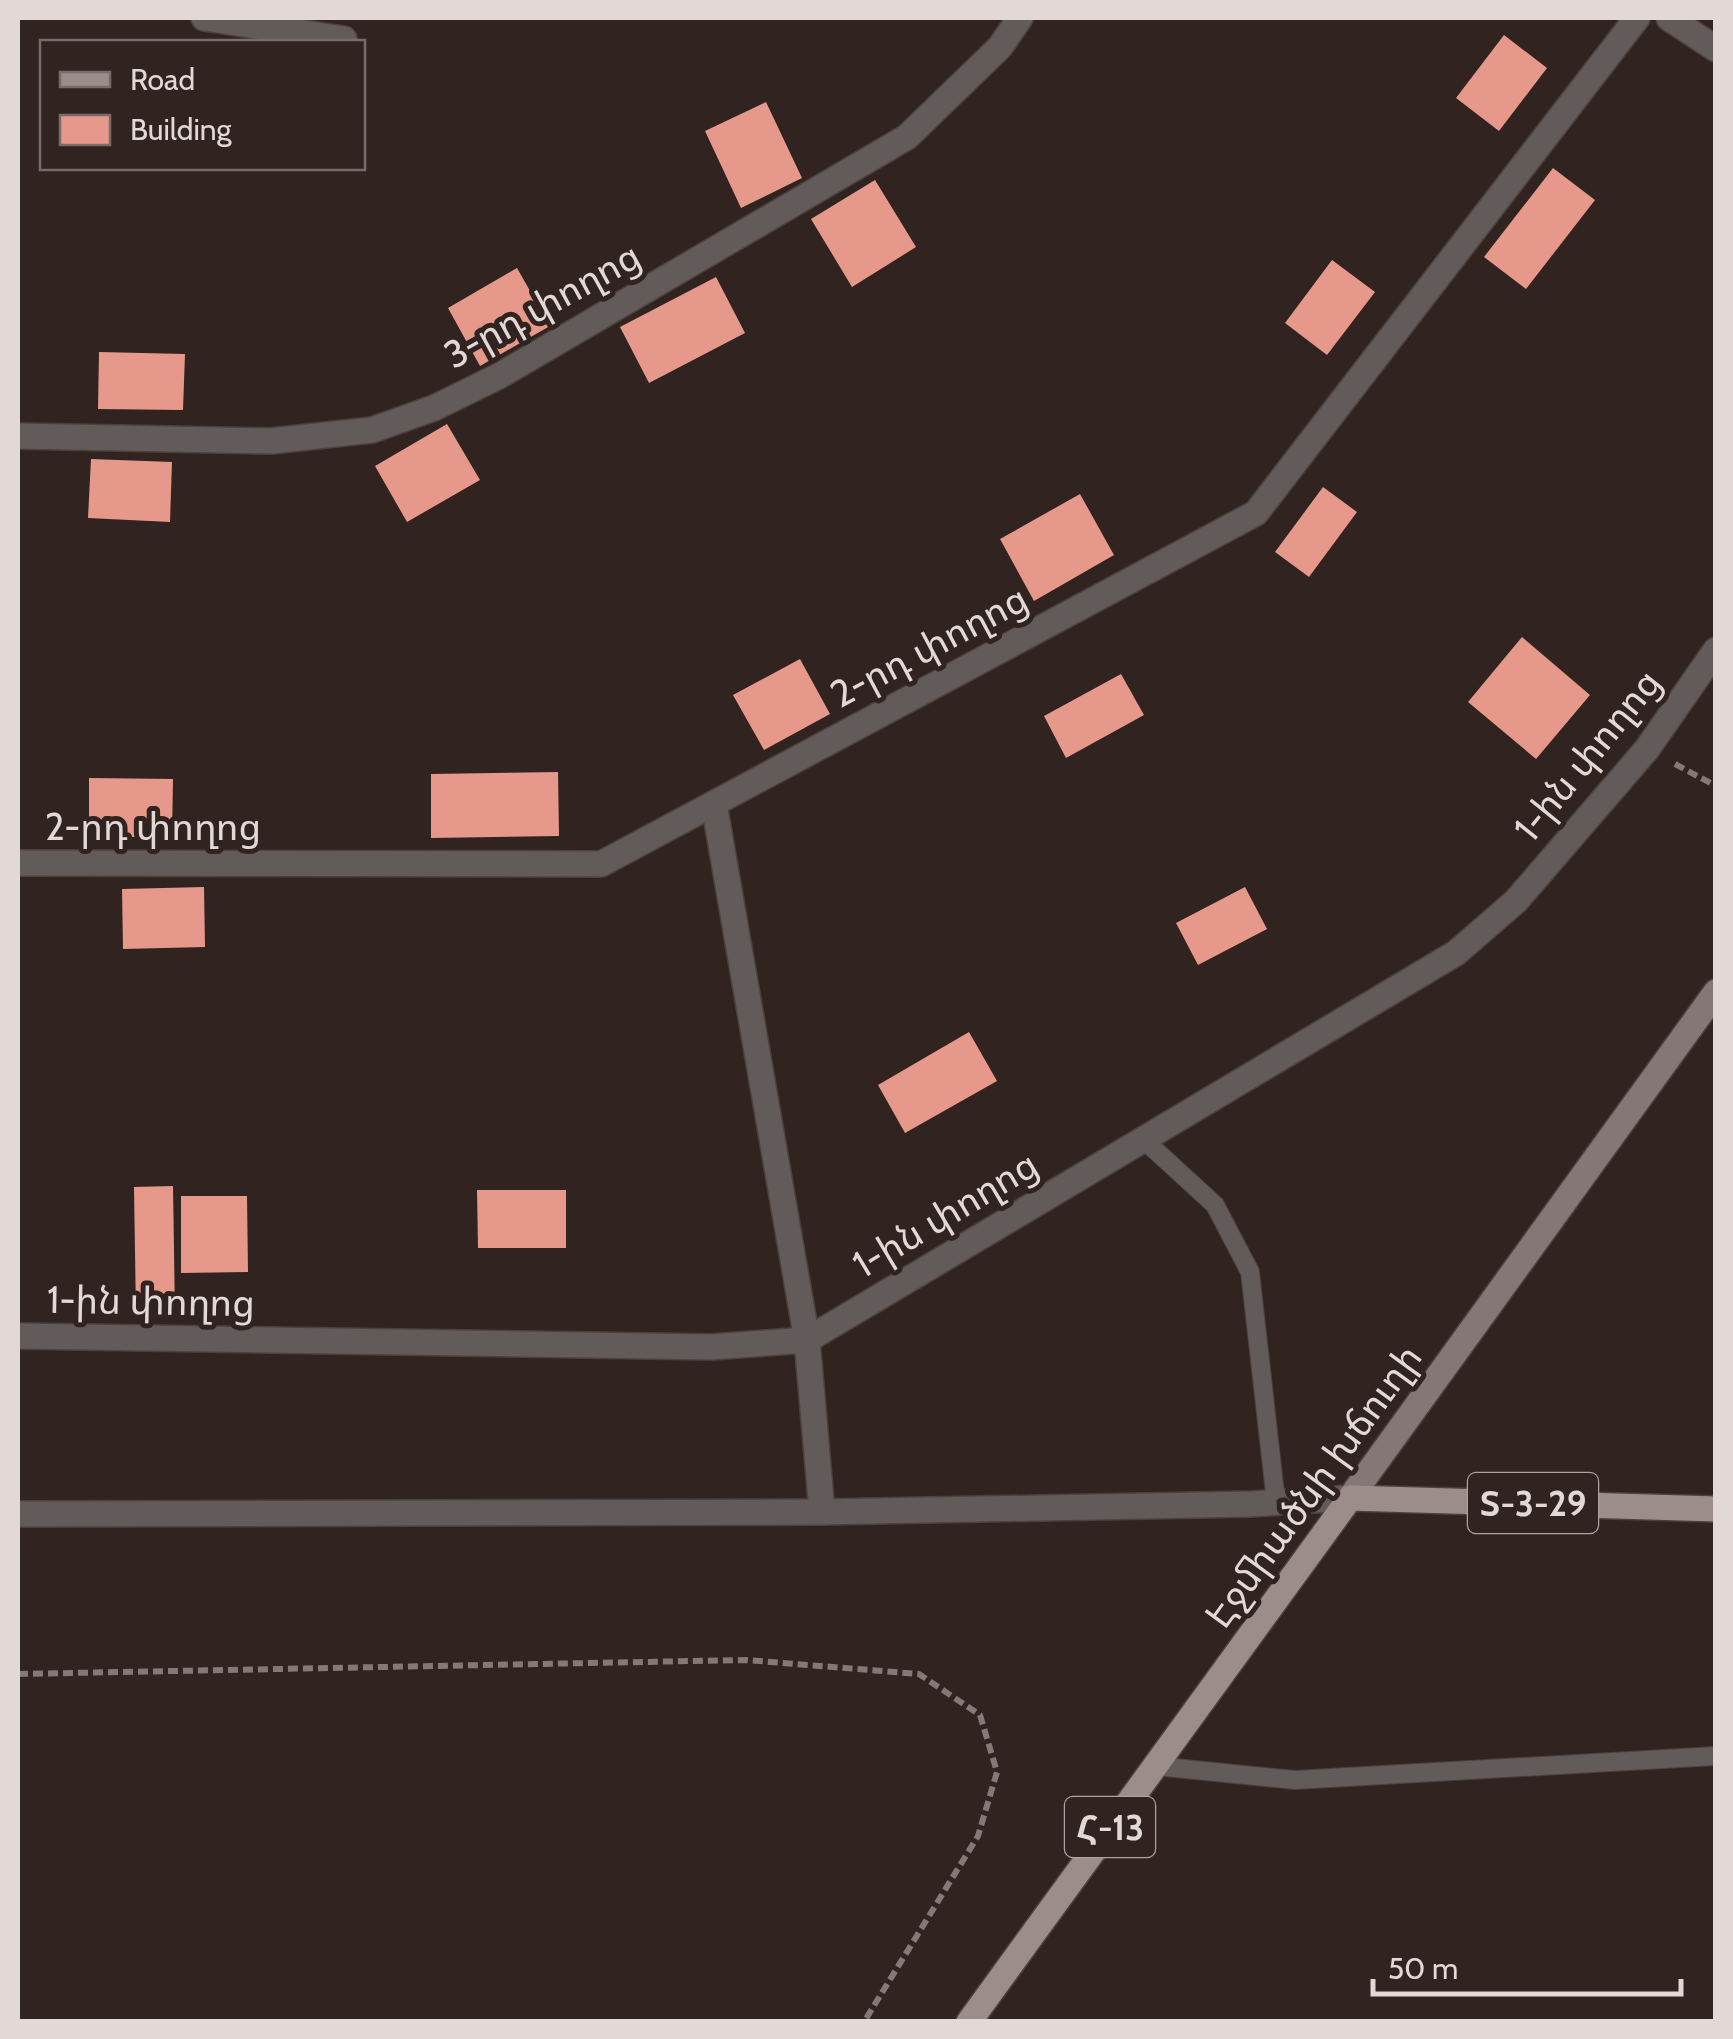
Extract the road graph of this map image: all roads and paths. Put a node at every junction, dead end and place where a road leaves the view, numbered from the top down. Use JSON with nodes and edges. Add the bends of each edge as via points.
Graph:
{"nodes":[{"id":1,"x":204,"y":18,"type":"edge"},
{"id":2,"x":1020,"y":18,"type":"edge"},
{"id":3,"x":1636,"y":18,"type":"edge"},
{"id":4,"x":1668,"y":18,"type":"edge"},
{"id":5,"x":344,"y":40,"type":"dead end"},
{"id":6,"x":1716,"y":48,"type":"edge"},
{"id":7,"x":18,"y":436,"type":"edge"},
{"id":8,"x":1716,"y":650,"type":"edge"},
{"id":9,"x":1647,"y":748,"type":"junction"},
{"id":10,"x":1716,"y":786,"type":"edge"},
{"id":11,"x":714,"y":804,"type":"junction"},
{"id":12,"x":18,"y":863,"type":"edge"},
{"id":13,"x":1716,"y":992,"type":"edge"},
{"id":14,"x":1143,"y":1140,"type":"junction"},
{"id":15,"x":18,"y":1336,"type":"edge"},
{"id":16,"x":806,"y":1340,"type":"junction"},
{"id":17,"x":1350,"y":1498,"type":"junction"},
{"id":18,"x":1276,"y":1502,"type":"junction"},
{"id":19,"x":1716,"y":1508,"type":"edge"},
{"id":20,"x":822,"y":1512,"type":"junction"},
{"id":21,"x":18,"y":1514,"type":"edge"},
{"id":22,"x":18,"y":1674,"type":"edge"},
{"id":23,"x":1716,"y":1756,"type":"edge"},
{"id":24,"x":1155,"y":1766,"type":"junction"},
{"id":25,"x":864,"y":2022,"type":"edge"},
{"id":26,"x":969,"y":2022,"type":"edge"}],
"edges":[{"from":1,"to":5,"type":"street"},
{"from":2,"to":7,"type":"street","name":"3-րդ փողոց","via":[[1000,47],[906,137],[434,408],[372,430],[271,441]]},
{"from":3,"to":11,"type":"street","name":"2-րդ փողոց","via":[[1256,514]]},
{"from":4,"to":6,"type":"street"},
{"from":8,"to":9,"type":"street","name":"1-ին փողոց"},
{"from":9,"to":10,"type":"path"},
{"from":9,"to":14,"type":"street","name":"1-ին փողոց","via":[[1516,901],[1456,953]]},
{"from":11,"to":12,"type":"street","name":"2-րդ փողոց","via":[[601,864]]},
{"from":11,"to":16,"type":"street"},
{"from":13,"to":17,"type":"main road","name":"Էջմիածնի խճուղի","number":"Հ-13"},
{"from":14,"to":16,"type":"street","name":"1-ին փողոց"},
{"from":14,"to":18,"type":"lane","via":[[1215,1205],[1250,1272]]},
{"from":15,"to":16,"type":"street","name":"1-ին փողոց","via":[[712,1347]]},
{"from":16,"to":20,"type":"street"},
{"from":17,"to":18,"type":"street"},
{"from":17,"to":19,"type":"main road","number":"Տ-3-29"},
{"from":17,"to":24,"type":"main road","name":"Էջմիածնի խճուղի","number":"Հ-13"},
{"from":18,"to":20,"type":"street"},
{"from":20,"to":21,"type":"street"},
{"from":22,"to":25,"type":"path","via":[[746,1660],[919,1674],[980,1716],[997,1772],[978,1836]]},
{"from":23,"to":24,"type":"lane","via":[[1296,1780]]},
{"from":24,"to":26,"type":"main road","name":"Էջմիածնի խճուղի","number":"Հ-13"}]}
